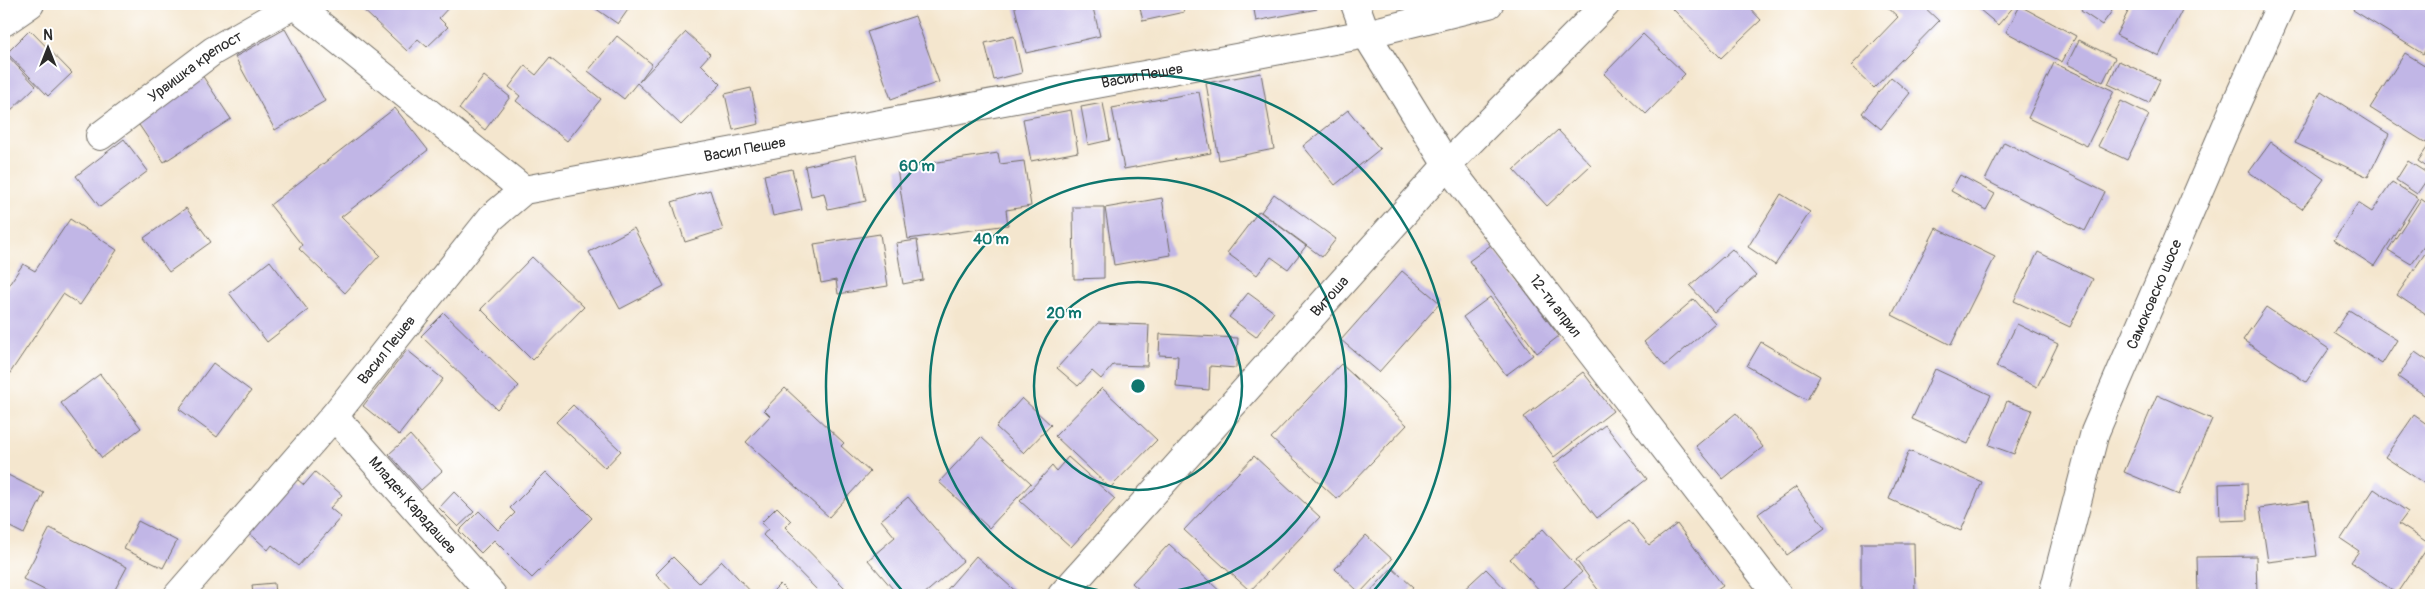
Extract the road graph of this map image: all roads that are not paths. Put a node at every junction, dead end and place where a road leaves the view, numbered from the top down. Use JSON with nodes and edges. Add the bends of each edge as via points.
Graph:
{"nodes":[{"id":1,"x":30,"y":4,"type":"edge"},
{"id":2,"x":294,"y":4,"type":"edge"},
{"id":3,"x":1356,"y":4,"type":"edge"},
{"id":4,"x":1489,"y":4,"type":"edge"},
{"id":5,"x":1606,"y":4,"type":"edge"},
{"id":6,"x":2281,"y":4,"type":"edge"},
{"id":7,"x":4,"y":22,"type":"edge"},
{"id":8,"x":1366,"y":34,"type":"junction"},
{"id":9,"x":100,"y":136,"type":"dead end"},
{"id":10,"x":1447,"y":165,"type":"junction"},
{"id":11,"x":524,"y":190,"type":"junction"},
{"id":12,"x":334,"y":416,"type":"junction"},
{"id":13,"x":178,"y":595,"type":"edge"},
{"id":14,"x":492,"y":595,"type":"edge"},
{"id":15,"x":1062,"y":595,"type":"edge"},
{"id":16,"x":1778,"y":595,"type":"edge"},
{"id":17,"x":2053,"y":595,"type":"edge"}],
"edges":[{"from":1,"to":7,"type":"street"},
{"from":2,"to":9,"type":"street","name":"Урвишка крепост","via":[[213,52]]},
{"from":2,"to":11,"type":"street"},
{"from":3,"to":8,"type":"street","name":"12-ти април"},
{"from":4,"to":8,"type":"street","name":"Васил Пешев"},
{"from":5,"to":10,"type":"street","name":"Витоша"},
{"from":6,"to":17,"type":"street","name":"Самоковско шосе","via":[[2095,432]]},
{"from":8,"to":10,"type":"street","name":"12-ти април"},
{"from":8,"to":11,"type":"street","name":"Васил Пешев"},
{"from":10,"to":15,"type":"street","name":"Витоша"},
{"from":10,"to":16,"type":"street","name":"12-ти април"},
{"from":11,"to":12,"type":"street","name":"Васил Пешев","via":[[492,218]]},
{"from":12,"to":13,"type":"street","name":"Васил Пешев"},
{"from":12,"to":14,"type":"street","name":"Младен Карадашев"}]}
